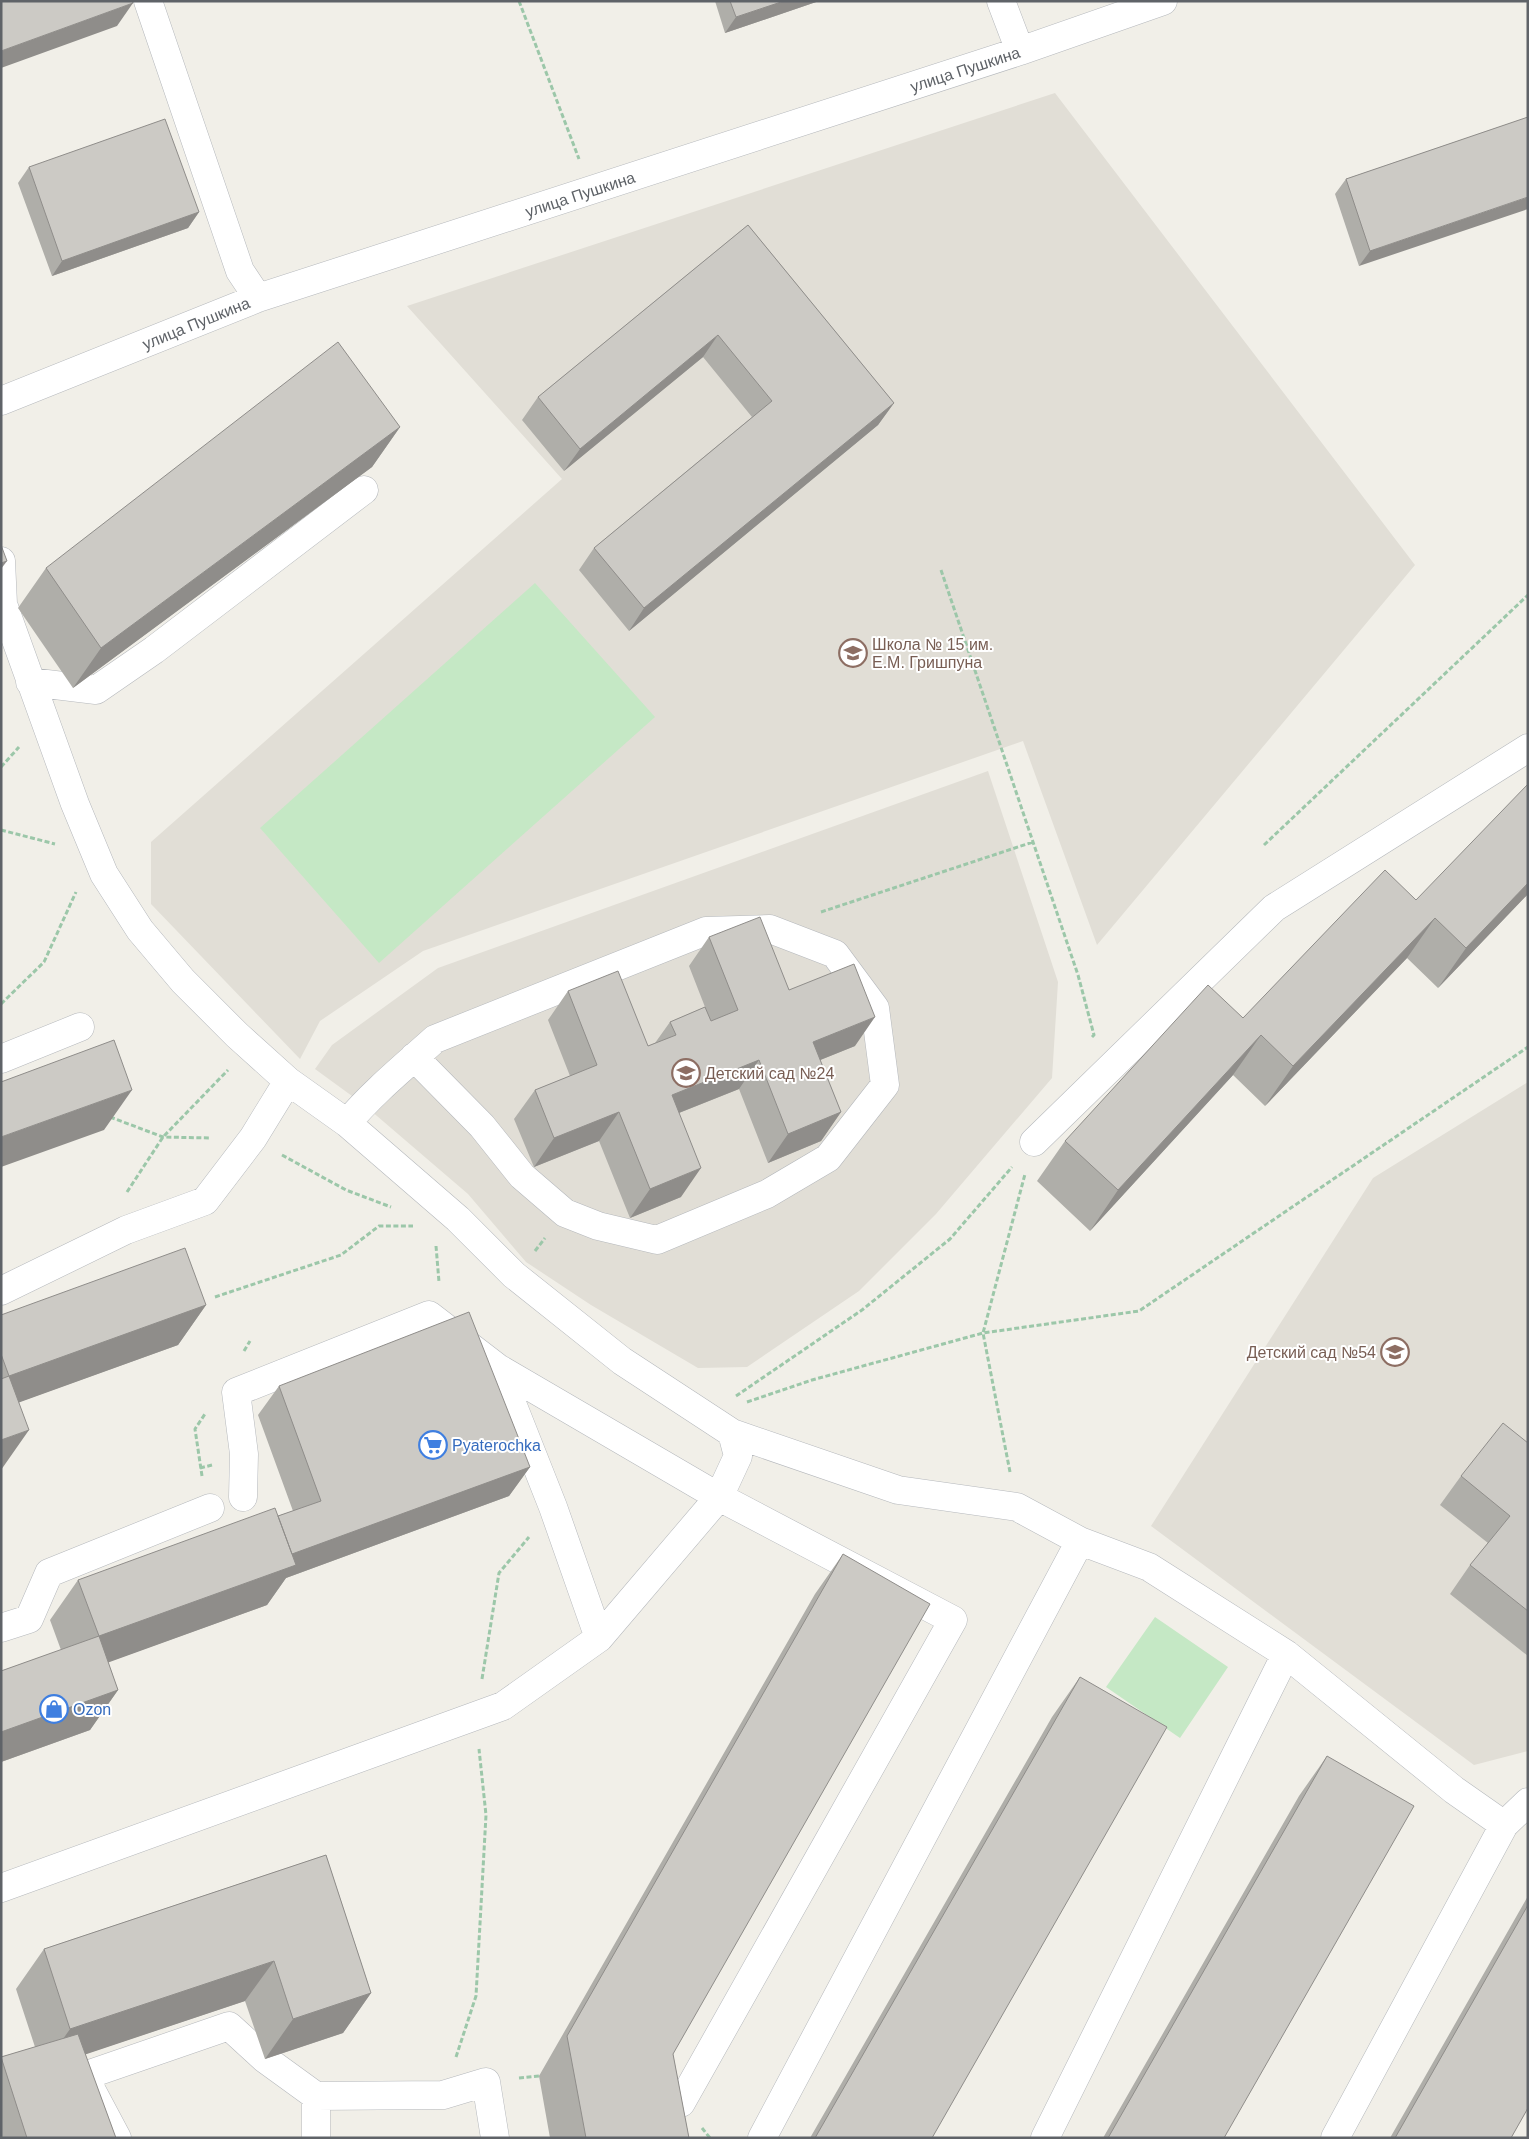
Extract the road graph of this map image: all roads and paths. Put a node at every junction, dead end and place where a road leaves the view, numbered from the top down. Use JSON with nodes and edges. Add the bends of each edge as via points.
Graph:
{"nodes":[{"id":1,"x":148,"y":1,"type":"edge"},
{"id":2,"x":519,"y":1,"type":"edge"},
{"id":3,"x":1001,"y":1,"type":"edge"},
{"id":4,"x":1163,"y":1,"type":"edge"},
{"id":5,"x":1020,"y":51,"type":"junction"},
{"id":6,"x":580,"y":162,"type":"dead end"},
{"id":7,"x":258,"y":298,"type":"junction"},
{"id":8,"x":1,"y":401,"type":"edge"},
{"id":9,"x":364,"y":490,"type":"edge"},
{"id":10,"x":1,"y":561,"type":"edge"},
{"id":11,"x":941,"y":570,"type":"dead end"},
{"id":12,"x":1528,"y":595,"type":"edge"},
{"id":13,"x":30,"y":682,"type":"junction"},
{"id":14,"x":1528,"y":748,"type":"edge"},
{"id":15,"x":1,"y":830,"type":"edge"},
{"id":16,"x":1033,"y":842,"type":"junction"},
{"id":17,"x":1264,"y":845,"type":"dead end"},
{"id":18,"x":64,"y":846,"type":"dead end"},
{"id":19,"x":80,"y":883,"type":"dead end"},
{"id":20,"x":770,"y":929,"type":"junction"},
{"id":21,"x":1,"y":1004,"type":"edge"},
{"id":22,"x":80,"y":1027,"type":"dead end"},
{"id":23,"x":1089,"y":1043,"type":"dead end"},
{"id":24,"x":1528,"y":1046,"type":"edge"},
{"id":25,"x":414,"y":1058,"type":"junction"},
{"id":26,"x":1,"y":1059,"type":"edge"},
{"id":27,"x":230,"y":1068,"type":"dead end"},
{"id":28,"x":288,"y":1081,"type":"junction"},
{"id":29,"x":347,"y":1123,"type":"junction"},
{"id":30,"x":1034,"y":1142,"type":"junction"},
{"id":31,"x":122,"y":1200,"type":"dead end"},
{"id":32,"x":419,"y":1226,"type":"dead end"},
{"id":33,"x":437,"y":1242,"type":"dead end"},
{"id":34,"x":439,"y":1282,"type":"dead end"},
{"id":35,"x":1,"y":1291,"type":"edge"},
{"id":36,"x":215,"y":1297,"type":"dead end"},
{"id":37,"x":983,"y":1333,"type":"junction"},
{"id":38,"x":498,"y":1368,"type":"junction"},
{"id":39,"x":706,"y":1416,"type":"junction"},
{"id":40,"x":195,"y":1429,"type":"dead end"},
{"id":41,"x":732,"y":1433,"type":"junction"},
{"id":42,"x":243,"y":1497,"type":"dead end"},
{"id":43,"x":719,"y":1497,"type":"junction"},
{"id":44,"x":210,"y":1508,"type":"joint"},
{"id":45,"x":553,"y":1508,"type":"junction"},
{"id":46,"x":1017,"y":1508,"type":"junction"},
{"id":47,"x":1080,"y":1541,"type":"junction"},
{"id":48,"x":1,"y":1628,"type":"edge"},
{"id":49,"x":599,"y":1638,"type":"junction"},
{"id":50,"x":1286,"y":1654,"type":"junction"},
{"id":51,"x":476,"y":1716,"type":"junction"},
{"id":52,"x":1528,"y":1802,"type":"edge"},
{"id":53,"x":1504,"y":1825,"type":"junction"},
{"id":54,"x":1,"y":1888,"type":"edge"},
{"id":55,"x":443,"y":2095,"type":"junction"},
{"id":56,"x":316,"y":2096,"type":"junction"},
{"id":57,"x":681,"y":2103,"type":"edge"},
{"id":58,"x":117,"y":2138,"type":"edge"},
{"id":59,"x":316,"y":2138,"type":"edge"},
{"id":60,"x":495,"y":2138,"type":"edge"},
{"id":61,"x":762,"y":2138,"type":"edge"},
{"id":62,"x":1046,"y":2138,"type":"edge"},
{"id":63,"x":1335,"y":2138,"type":"edge"}],
"edges":[{"from":1,"to":7,"type":"street","via":[[240,271]]},
{"from":2,"to":6,"type":"path"},
{"from":3,"to":5,"type":"street"},
{"from":4,"to":5,"type":"street","name":"улица Пушкина"},
{"from":5,"to":7,"type":"street","name":"улица Пушкина"},
{"from":7,"to":8,"type":"street","name":"улица Пушкина"},
{"from":9,"to":13,"type":"street","via":[[154,650],[96,690]]},
{"from":10,"to":13,"type":"street","via":[[3,604]]},
{"from":11,"to":16,"type":"path"},
{"from":12,"to":17,"type":"path"},
{"from":13,"to":28,"type":"street","via":[[104,874],[140,930],[236,1035]]},
{"from":14,"to":30,"type":"street","via":[[1274,908]]},
{"from":15,"to":18,"type":"path"},
{"from":16,"to":20,"type":"path"},
{"from":16,"to":23,"type":"path","via":[[1078,975],[1094,1035]]},
{"from":19,"to":21,"type":"path","via":[[44,962]]},
{"from":20,"to":25,"type":"street","via":[[706,931],[435,1039]]},
{"from":20,"to":25,"type":"street","via":[[835,954],[875,1008],[885,1085],[828,1158],[766,1194],[657,1240],[598,1226],[565,1212],[522,1176],[482,1126]]},
{"from":22,"to":26,"type":"street"},
{"from":24,"to":37,"type":"path","via":[[1139,1311]]},
{"from":25,"to":29,"type":"street"},
{"from":27,"to":31,"type":"path","via":[[163,1137]]},
{"from":28,"to":29,"type":"street"},
{"from":28,"to":35,"type":"street","via":[[253,1138],[205,1201],[126,1230]]},
{"from":29,"to":39,"type":"street","via":[[458,1219],[522,1281],[622,1361]]},
{"from":30,"to":37,"type":"path"},
{"from":30,"to":39,"type":"path","via":[[950,1239],[862,1310]]},
{"from":32,"to":36,"type":"path","via":[[379,1226],[340,1255]]},
{"from":33,"to":34,"type":"path"},
{"from":37,"to":39,"type":"path","via":[[812,1380]]},
{"from":37,"to":46,"type":"path"},
{"from":38,"to":42,"type":"street","via":[[429,1315],[236,1392],[244,1454]]},
{"from":38,"to":43,"type":"street"},
{"from":38,"to":45,"type":"street"},
{"from":39,"to":41,"type":"street"},
{"from":40,"to":44,"type":"path"},
{"from":41,"to":43,"type":"street","via":[[738,1456]]},
{"from":41,"to":46,"type":"street","via":[[898,1490]]},
{"from":43,"to":49,"type":"street"},
{"from":43,"to":57,"type":"street","via":[[952,1620]]},
{"from":44,"to":48,"type":"street","via":[[48,1574],[29,1619]]},
{"from":45,"to":49,"type":"street"},
{"from":45,"to":51,"type":"path","via":[[499,1573]]},
{"from":46,"to":47,"type":"street"},
{"from":47,"to":50,"type":"street","via":[[1149,1567]]},
{"from":47,"to":61,"type":"street"},
{"from":49,"to":51,"type":"street","via":[[503,1706]]},
{"from":50,"to":53,"type":"street","via":[[1454,1790]]},
{"from":50,"to":62,"type":"street"},
{"from":51,"to":54,"type":"street"},
{"from":51,"to":55,"type":"path","via":[[486,1816],[476,1996]]},
{"from":52,"to":53,"type":"street"},
{"from":53,"to":63,"type":"street"},
{"from":55,"to":56,"type":"street"},
{"from":55,"to":60,"type":"street","via":[[486,2082]]},
{"from":56,"to":58,"type":"street","via":[[265,2059],[230,2026],[84,2076]]},
{"from":56,"to":59,"type":"street"}]}
